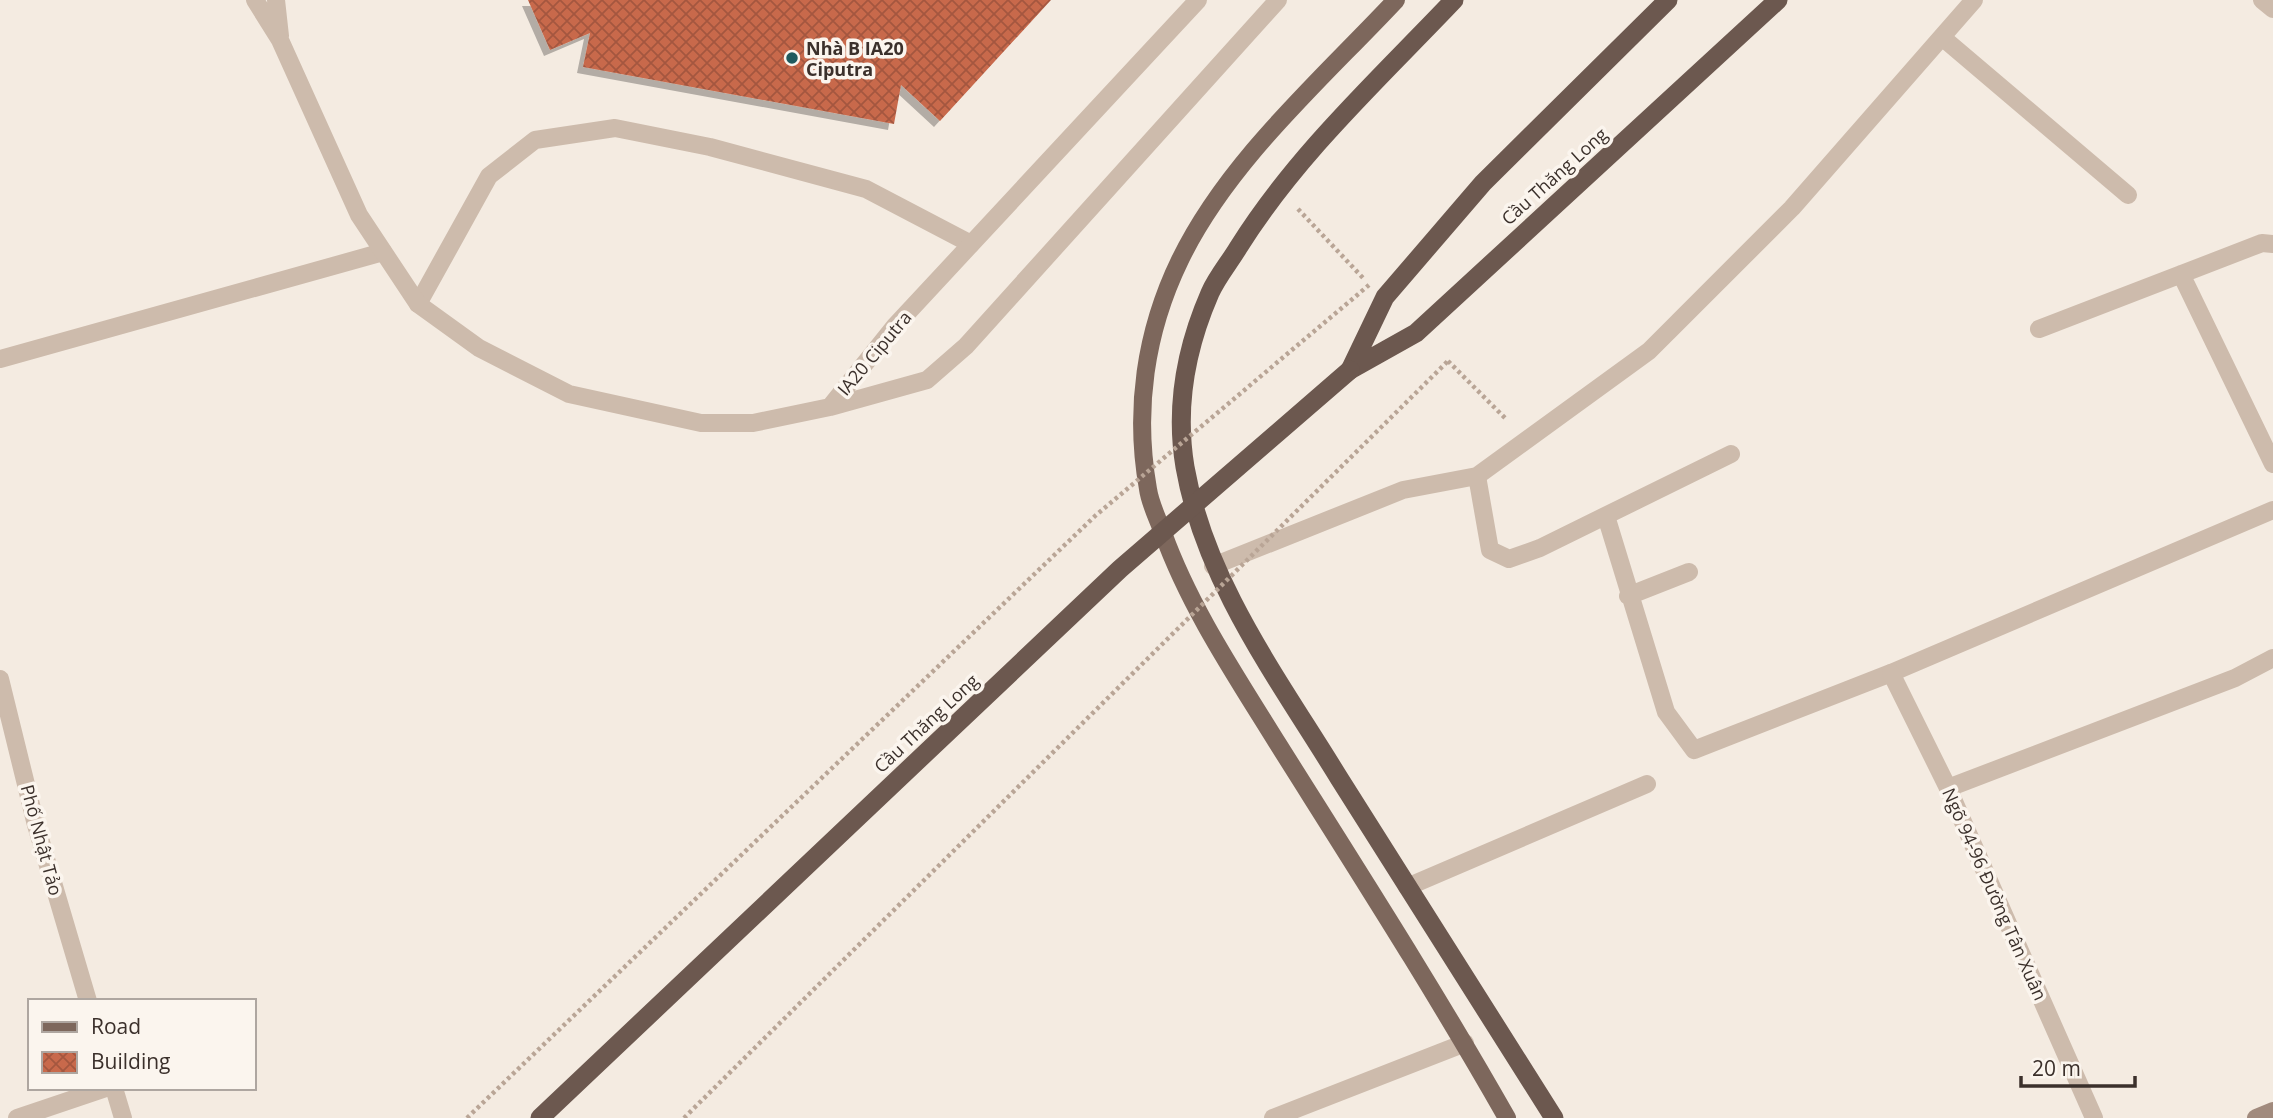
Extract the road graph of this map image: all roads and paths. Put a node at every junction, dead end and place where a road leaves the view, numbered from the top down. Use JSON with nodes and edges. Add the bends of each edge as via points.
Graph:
{"nodes":[{"id":1,"x":255,"y":0,"type":"edge"},
{"id":2,"x":276,"y":0,"type":"edge"},
{"id":3,"x":1278,"y":0,"type":"edge"},
{"id":4,"x":1396,"y":0,"type":"edge"},
{"id":5,"x":1454,"y":0,"type":"edge"},
{"id":6,"x":1668,"y":0,"type":"edge"},
{"id":7,"x":1779,"y":0,"type":"edge"},
{"id":8,"x":1974,"y":0,"type":"edge"},
{"id":9,"x":2262,"y":0,"type":"edge"},
{"id":10,"x":1192,"y":2,"type":"edge"},
{"id":11,"x":2273,"y":9,"type":"edge"},
{"id":12,"x":1943,"y":38,"type":"junction"},
{"id":13,"x":280,"y":40,"type":"junction"},
{"id":14,"x":1279,"y":190,"type":"junction"},
{"id":15,"x":2128,"y":195,"type":"dead end"},
{"id":16,"x":971,"y":244,"type":"junction"},
{"id":17,"x":2273,"y":244,"type":"edge"},
{"id":18,"x":383,"y":252,"type":"junction"},
{"id":19,"x":2181,"y":274,"type":"junction"},
{"id":20,"x":418,"y":304,"type":"junction"},
{"id":21,"x":2039,"y":329,"type":"dead end"},
{"id":22,"x":0,"y":359,"type":"edge"},
{"id":23,"x":1350,"y":370,"type":"junction"},
{"id":24,"x":830,"y":407,"type":"junction"},
{"id":25,"x":1526,"y":440,"type":"junction"},
{"id":26,"x":1731,"y":454,"type":"dead end"},
{"id":27,"x":2273,"y":464,"type":"edge"},
{"id":28,"x":1477,"y":476,"type":"junction"},
{"id":29,"x":2273,"y":510,"type":"edge"},
{"id":30,"x":1606,"y":516,"type":"junction"},
{"id":31,"x":1213,"y":566,"type":"junction"},
{"id":32,"x":1689,"y":572,"type":"dead end"},
{"id":33,"x":1628,"y":596,"type":"junction"},
{"id":34,"x":2273,"y":657,"type":"edge"},
{"id":35,"x":1891,"y":673,"type":"junction"},
{"id":36,"x":0,"y":679,"type":"edge"},
{"id":37,"x":1647,"y":784,"type":"dead end"},
{"id":38,"x":1948,"y":788,"type":"junction"},
{"id":39,"x":1407,"y":887,"type":"junction"},
{"id":40,"x":87,"y":999,"type":"edge"},
{"id":41,"x":1465,"y":1043,"type":"junction"},
{"id":42,"x":100,"y":1090,"type":"edge"},
{"id":43,"x":115,"y":1090,"type":"edge"},
{"id":44,"x":2273,"y":1111,"type":"edge"},
{"id":45,"x":17,"y":1118,"type":"edge"},
{"id":46,"x":123,"y":1118,"type":"edge"},
{"id":47,"x":467,"y":1118,"type":"edge"},
{"id":48,"x":540,"y":1118,"type":"edge"},
{"id":49,"x":684,"y":1118,"type":"edge"},
{"id":50,"x":1273,"y":1118,"type":"edge"},
{"id":51,"x":1507,"y":1118,"type":"edge"},
{"id":52,"x":1554,"y":1118,"type":"edge"},
{"id":53,"x":2094,"y":1118,"type":"edge"},
{"id":54,"x":2256,"y":1118,"type":"edge"}],
"edges":[{"from":1,"to":13,"type":"street"},
{"from":2,"to":13,"type":"street"},
{"from":3,"to":24,"type":"street","name":"IA20 Ciputra","via":[[966,346],[927,380]]},
{"from":4,"to":41,"type":"main road","via":[[1247,159],[1207,210],[1159,310],[1144,374],[1141,432],[1148,493],[1175,566],[1225,659]]},
{"from":5,"to":14,"type":"highway"},
{"from":6,"to":23,"type":"highway","name":"Cầu Thăng Long","via":[[1483,183],[1385,297]]},
{"from":7,"to":23,"type":"highway","name":"Cầu Thăng Long","via":[[1416,333]]},
{"from":8,"to":12,"type":"street"},
{"from":9,"to":11,"type":"street"},
{"from":10,"to":16,"type":"street","name":"IA20 Ciputra"},
{"from":12,"to":15,"type":"street"},
{"from":12,"to":25,"type":"street","via":[[1792,208],[1649,351]]},
{"from":13,"to":18,"type":"street","via":[[359,215]]},
{"from":14,"to":31,"type":"highway","via":[[1212,290],[1188,352],[1181,410],[1185,467]]},
{"from":14,"to":47,"type":"path","bridge":true,"via":[[1369,285],[1095,516]]},
{"from":16,"to":20,"type":"street","via":[[866,189],[710,147],[615,128],[536,140],[489,176]]},
{"from":16,"to":24,"type":"street","name":"IA20 Ciputra","via":[[895,326]]},
{"from":17,"to":19,"type":"street","via":[[2262,243]]},
{"from":18,"to":20,"type":"street"},
{"from":18,"to":22,"type":"street"},
{"from":19,"to":21,"type":"street"},
{"from":19,"to":27,"type":"street"},
{"from":20,"to":24,"type":"street","via":[[480,348],[569,394],[701,423],[753,423]]},
{"from":23,"to":48,"type":"highway","name":"Cầu Thăng Long","bridge":true,"via":[[1120,569]]},
{"from":25,"to":28,"type":"street"},
{"from":25,"to":49,"type":"path","bridge":true,"via":[[1448,361]]},
{"from":26,"to":30,"type":"street"},
{"from":28,"to":30,"type":"street","via":[[1490,550],[1509,559]]},
{"from":28,"to":31,"type":"street","via":[[1403,489]]},
{"from":29,"to":35,"type":"street"},
{"from":30,"to":33,"type":"street"},
{"from":31,"to":39,"type":"highway"},
{"from":32,"to":33,"type":"street"},
{"from":33,"to":35,"type":"street","via":[[1666,712],[1694,750]]},
{"from":34,"to":38,"type":"street","via":[[2235,678]]},
{"from":35,"to":38,"type":"street","name":"Ngõ 94-96 Đường Tân Xuân"},
{"from":36,"to":40,"type":"street","name":"Phố Nhật Tảo","via":[[36,825]]},
{"from":37,"to":39,"type":"street"},
{"from":38,"to":53,"type":"street","name":"Ngõ 94-96 Đường Tân Xuân"},
{"from":39,"to":52,"type":"highway"},
{"from":41,"to":50,"type":"street"},
{"from":41,"to":51,"type":"main road"},
{"from":42,"to":45,"type":"street"},
{"from":43,"to":46,"type":"street"},
{"from":44,"to":54,"type":"main road"}]}
